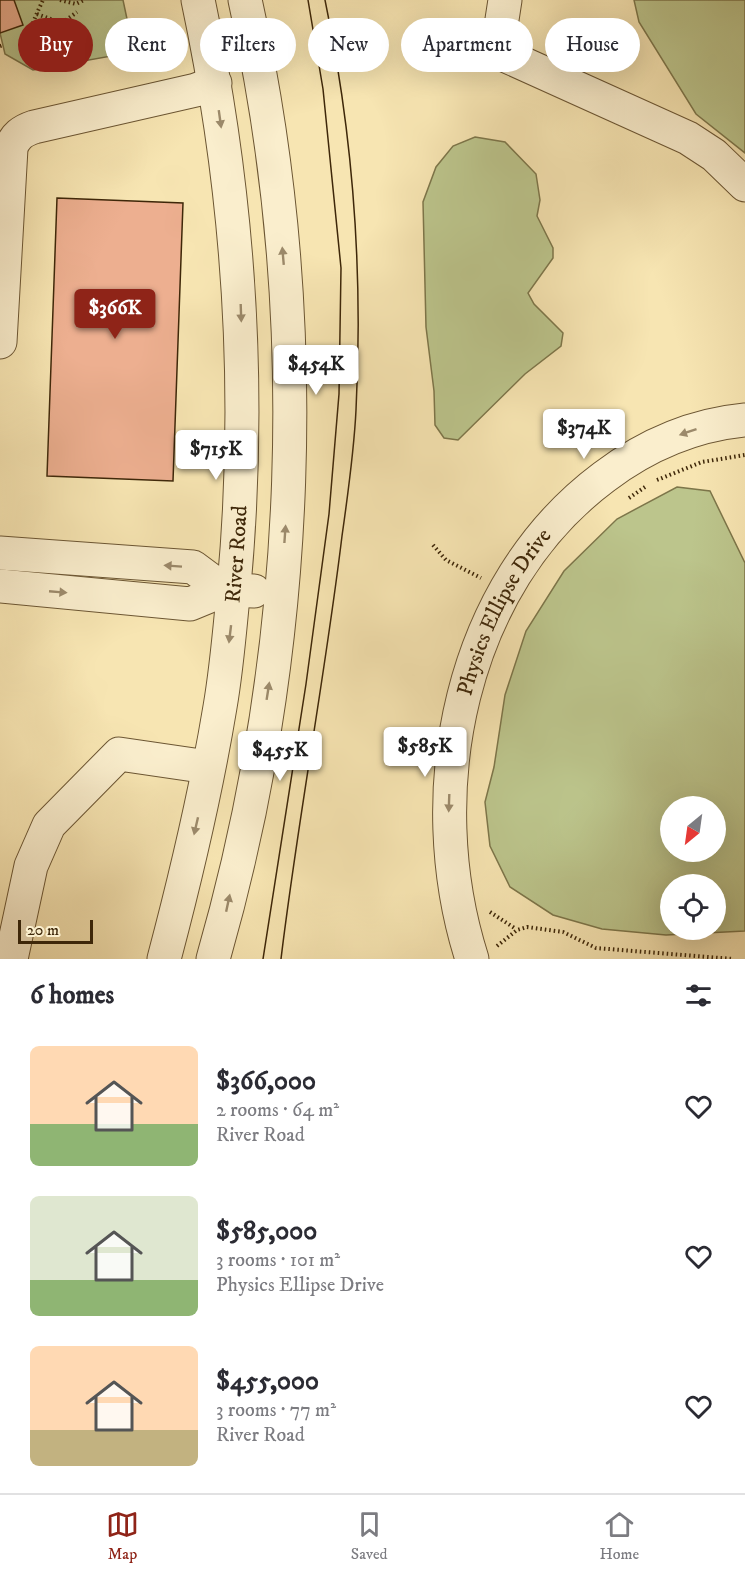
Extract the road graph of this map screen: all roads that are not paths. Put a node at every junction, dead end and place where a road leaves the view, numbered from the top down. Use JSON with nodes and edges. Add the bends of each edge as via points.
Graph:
{"nodes":[{"id":1,"x":198,"y":0,"type":"edge"},
{"id":2,"x":245,"y":0,"type":"edge"},
{"id":3,"x":505,"y":0,"type":"edge"},
{"id":4,"x":215,"y":83,"type":"junction"},
{"id":5,"x":745,"y":185,"type":"edge"},
{"id":6,"x":0,"y":342,"type":"edge"},
{"id":7,"x":745,"y":420,"type":"edge"},
{"id":8,"x":0,"y":553,"type":"edge"},
{"id":9,"x":0,"y":586,"type":"edge"},
{"id":10,"x":229,"y":590,"type":"junction"},
{"id":11,"x":280,"y":593,"type":"junction"},
{"id":12,"x":208,"y":767,"type":"junction"},
{"id":13,"x":483,"y":948,"type":"edge"},
{"id":14,"x":11,"y":959,"type":"edge"},
{"id":15,"x":164,"y":959,"type":"edge"},
{"id":16,"x":213,"y":959,"type":"edge"}],
"edges":[{"from":1,"to":4,"type":"street","name":"River Road"},
{"from":11,"to":2,"type":"street","name":"River Road","one_way":true,"via":[[290,389],[286,288],[274,169]]},
{"from":3,"to":5,"type":"street","via":[[493,50],[688,138],[714,155]]},
{"from":4,"to":6,"type":"street","via":[[34,127],[22,131],[14,140],[10,148]]},
{"from":4,"to":10,"type":"street","name":"River Road","one_way":true,"via":[[241,307],[241,492]]},
{"from":7,"to":13,"type":"street","name":"Physics Ellipse Drive","one_way":true,"via":[[682,434],[650,447],[614,469],[559,517],[528,555],[503,596],[467,684],[450,785],[454,882]]},
{"from":10,"to":8,"type":"street","one_way":true,"via":[[193,567]]},
{"from":9,"to":10,"type":"street","one_way":true,"via":[[190,604]]},
{"from":10,"to":11,"type":"street"},
{"from":10,"to":12,"type":"street","name":"River Road","one_way":true,"via":[[220,705]]},
{"from":16,"to":11,"type":"street","name":"River Road","one_way":true,"via":[[255,781]]},
{"from":12,"to":14,"type":"street","via":[[119,754],[49,825],[31,866]]},
{"from":12,"to":15,"type":"street","name":"River Road","one_way":true}]}
